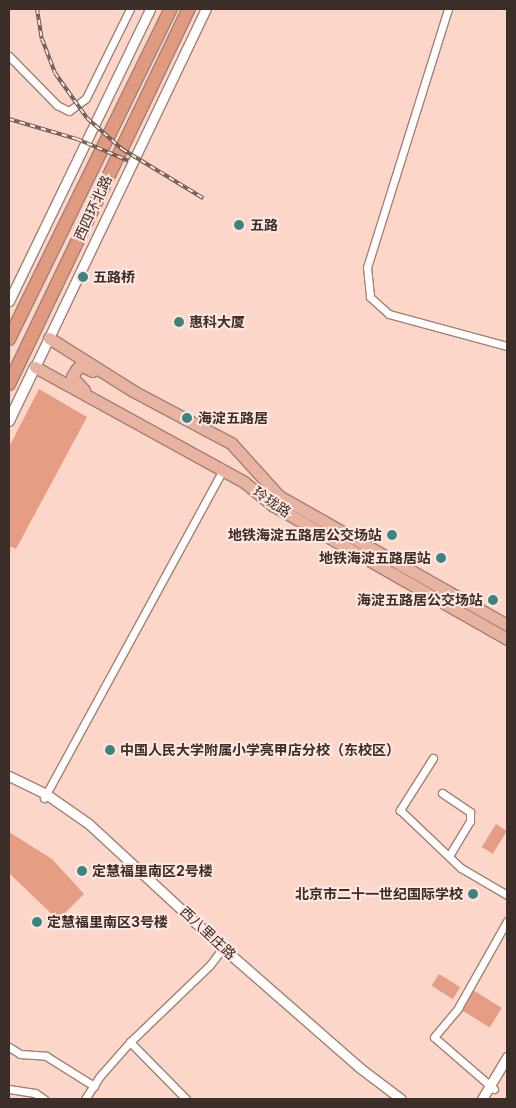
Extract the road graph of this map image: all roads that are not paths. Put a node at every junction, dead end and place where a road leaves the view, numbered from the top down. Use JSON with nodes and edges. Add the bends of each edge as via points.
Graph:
{"nodes":[{"id":1,"x":130,"y":9,"type":"edge"},
{"id":2,"x":150,"y":9,"type":"edge"},
{"id":3,"x":171,"y":9,"type":"edge"},
{"id":4,"x":188,"y":9,"type":"edge"},
{"id":5,"x":206,"y":9,"type":"edge"},
{"id":6,"x":448,"y":9,"type":"edge"},
{"id":7,"x":9,"y":56,"type":"edge"},
{"id":8,"x":9,"y":298,"type":"edge"},
{"id":9,"x":49,"y":338,"type":"junction"},
{"id":10,"x":9,"y":339,"type":"edge"},
{"id":11,"x":507,"y":346,"type":"edge"},
{"id":12,"x":35,"y":367,"type":"junction"},
{"id":13,"x":9,"y":384,"type":"edge"},
{"id":14,"x":133,"y":391,"type":"junction"},
{"id":15,"x":96,"y":401,"type":"junction"},
{"id":16,"x":9,"y":421,"type":"edge"},
{"id":17,"x":222,"y":470,"type":"junction"},
{"id":18,"x":507,"y":625,"type":"edge"},
{"id":19,"x":507,"y":639,"type":"edge"},
{"id":20,"x":433,"y":758,"type":"dead end"},
{"id":21,"x":9,"y":776,"type":"edge"},
{"id":22,"x":9,"y":781,"type":"edge"},
{"id":23,"x":442,"y":794,"type":"dead end"},
{"id":24,"x":45,"y":796,"type":"junction"},
{"id":25,"x":449,"y":856,"type":"junction"},
{"id":26,"x":507,"y":895,"type":"edge"},
{"id":27,"x":507,"y":922,"type":"edge"},
{"id":28,"x":222,"y":949,"type":"junction"},
{"id":29,"x":130,"y":1042,"type":"junction"},
{"id":30,"x":9,"y":1047,"type":"edge"},
{"id":31,"x":507,"y":1057,"type":"edge"},
{"id":32,"x":507,"y":1066,"type":"edge"},
{"id":33,"x":94,"y":1086,"type":"junction"},
{"id":34,"x":492,"y":1087,"type":"junction"},
{"id":35,"x":9,"y":1089,"type":"edge"},
{"id":36,"x":44,"y":1099,"type":"edge"},
{"id":37,"x":86,"y":1099,"type":"edge"},
{"id":38,"x":186,"y":1099,"type":"edge"},
{"id":39,"x":394,"y":1099,"type":"edge"},
{"id":40,"x":401,"y":1099,"type":"edge"},
{"id":41,"x":482,"y":1099,"type":"edge"},
{"id":42,"x":488,"y":1099,"type":"edge"}],
"edges":[{"from":1,"to":7,"type":"street","via":[[86,98],[69,111],[57,105]]},
{"from":2,"to":8,"type":"street"},
{"from":3,"to":10,"type":"highway","name":"西四环北路"},
{"from":4,"to":13,"type":"highway","name":"西四环北路"},
{"from":5,"to":9,"type":"street","name":"西四环北路"},
{"from":6,"to":11,"type":"street","via":[[367,267],[370,297],[389,314]]},
{"from":9,"to":12,"type":"street","name":"西四环北路"},
{"from":9,"to":14,"type":"main road","name":"玲珑路"},
{"from":12,"to":15,"type":"main road","name":"玲珑路"},
{"from":12,"to":16,"type":"main road","name":"西四环北路"},
{"from":14,"to":15,"type":"main road","via":[[80,365],[72,377]]},
{"from":14,"to":18,"type":"main road","name":"玲珑路","via":[[230,444],[279,496]]},
{"from":15,"to":17,"type":"main road","name":"玲珑路"},
{"from":17,"to":19,"type":"main road","name":"玲珑路","via":[[274,506]]},
{"from":17,"to":24,"type":"street"},
{"from":20,"to":25,"type":"street","via":[[400,810]]},
{"from":21,"to":24,"type":"street","name":"西八里庄路"},
{"from":22,"to":24,"type":"street","name":"西八里庄路"},
{"from":23,"to":25,"type":"street","via":[[470,812],[470,821]]},
{"from":24,"to":28,"type":"street","name":"西八里庄路","via":[[89,824]]},
{"from":25,"to":26,"type":"street","via":[[461,868]]},
{"from":27,"to":34,"type":"street","via":[[458,1008],[434,1037]]},
{"from":28,"to":29,"type":"street"},
{"from":28,"to":39,"type":"street","name":"西八里庄路"},
{"from":28,"to":40,"type":"street","name":"西八里庄路","via":[[360,1068]]},
{"from":29,"to":33,"type":"street"},
{"from":29,"to":38,"type":"street"},
{"from":30,"to":33,"type":"street","via":[[20,1054],[46,1056]]},
{"from":31,"to":34,"type":"street"},
{"from":32,"to":34,"type":"street"},
{"from":33,"to":37,"type":"street"},
{"from":34,"to":41,"type":"street"},
{"from":34,"to":42,"type":"street"},
{"from":35,"to":36,"type":"street","via":[[35,1093]]}]}
